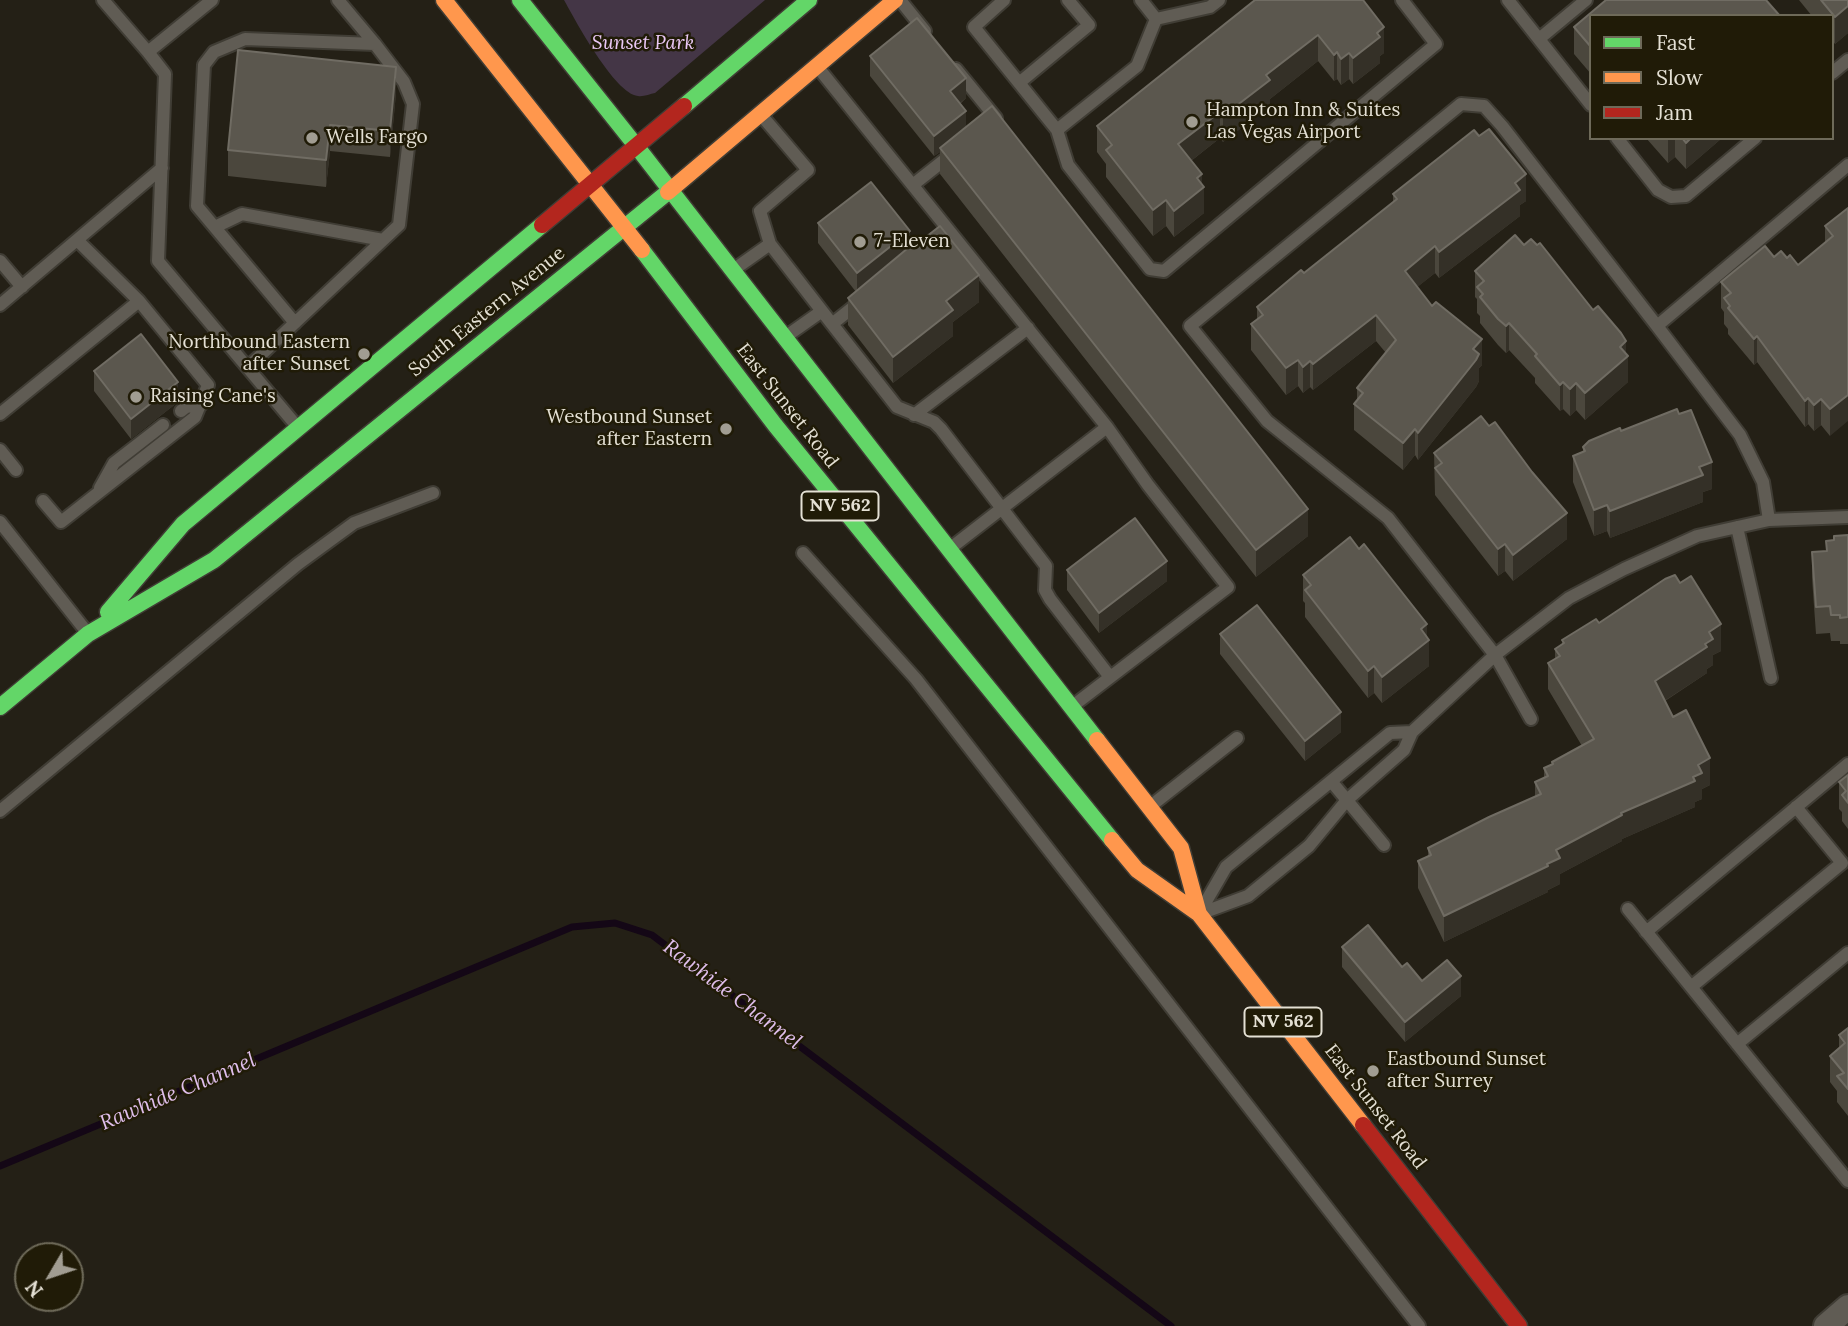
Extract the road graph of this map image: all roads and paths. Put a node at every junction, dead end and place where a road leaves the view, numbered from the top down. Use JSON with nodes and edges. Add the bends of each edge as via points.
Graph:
{"nodes":[{"id":1,"x":103,"y":0,"type":"edge"},
{"id":2,"x":338,"y":0,"type":"edge"},
{"id":3,"x":444,"y":0,"type":"edge"},
{"id":4,"x":520,"y":0,"type":"edge"},
{"id":5,"x":809,"y":0,"type":"edge"},
{"id":6,"x":898,"y":0,"type":"edge"},
{"id":7,"x":1004,"y":0,"type":"edge"},
{"id":8,"x":1068,"y":0,"type":"edge"},
{"id":9,"x":1141,"y":0,"type":"edge"},
{"id":10,"x":1219,"y":0,"type":"edge"},
{"id":11,"x":1402,"y":0,"type":"edge"},
{"id":12,"x":1508,"y":0,"type":"edge"},
{"id":13,"x":1586,"y":0,"type":"edge"},
{"id":14,"x":203,"y":3,"type":"edge"},
{"id":15,"x":1156,"y":19,"type":"junction"},
{"id":16,"x":930,"y":37,"type":"edge"},
{"id":17,"x":1539,"y":39,"type":"junction"},
{"id":18,"x":375,"y":44,"type":"junction"},
{"id":19,"x":148,"y":52,"type":"junction"},
{"id":20,"x":946,"y":57,"type":"edge"},
{"id":21,"x":1848,"y":60,"type":"edge"},
{"id":22,"x":818,"y":67,"type":"junction"},
{"id":23,"x":1834,"y":71,"type":"edge"},
{"id":24,"x":1019,"y":83,"type":"junction"},
{"id":25,"x":1589,"y":102,"type":"edge"},
{"id":26,"x":761,"y":115,"type":"junction"},
{"id":27,"x":985,"y":126,"type":"edge"},
{"id":28,"x":1057,"y":130,"type":"junction"},
{"id":29,"x":1619,"y":140,"type":"edge"},
{"id":30,"x":1753,"y":140,"type":"edge"},
{"id":31,"x":965,"y":143,"type":"edge"},
{"id":32,"x":637,"y":147,"type":"junction"},
{"id":33,"x":1848,"y":165,"type":"edge"},
{"id":34,"x":162,"y":168,"type":"junction"},
{"id":35,"x":592,"y":184,"type":"junction"},
{"id":36,"x":914,"y":184,"type":"junction"},
{"id":37,"x":670,"y":190,"type":"junction"},
{"id":38,"x":215,"y":227,"type":"junction"},
{"id":39,"x":624,"y":228,"type":"junction"},
{"id":40,"x":950,"y":230,"type":"junction"},
{"id":41,"x":939,"y":238,"type":"edge"},
{"id":42,"x":77,"y":240,"type":"junction"},
{"id":43,"x":383,"y":240,"type":"junction"},
{"id":44,"x":770,"y":244,"type":"junction"},
{"id":45,"x":0,"y":261,"type":"edge"},
{"id":46,"x":732,"y":270,"type":"junction"},
{"id":47,"x":22,"y":287,"type":"junction"},
{"id":48,"x":875,"y":290,"type":"edge"},
{"id":49,"x":139,"y":301,"type":"junction"},
{"id":50,"x":0,"y":305,"type":"edge"},
{"id":51,"x":822,"y":311,"type":"junction"},
{"id":52,"x":295,"y":323,"type":"junction"},
{"id":53,"x":832,"y":324,"type":"junction"},
{"id":54,"x":1657,"y":326,"type":"junction"},
{"id":55,"x":1028,"y":327,"type":"junction"},
{"id":56,"x":784,"y":337,"type":"junction"},
{"id":57,"x":247,"y":367,"type":"junction"},
{"id":58,"x":202,"y":404,"type":"junction"},
{"id":59,"x":181,"y":411,"type":"dead end"},
{"id":60,"x":0,"y":414,"type":"edge"},
{"id":61,"x":914,"y":415,"type":"junction"},
{"id":62,"x":163,"y":425,"type":"dead end"},
{"id":63,"x":297,"y":427,"type":"junction"},
{"id":64,"x":1107,"y":427,"type":"junction"},
{"id":65,"x":0,"y":450,"type":"edge"},
{"id":66,"x":16,"y":470,"type":"dead end"},
{"id":67,"x":433,"y":493,"type":"dead end"},
{"id":68,"x":96,"y":494,"type":"junction"},
{"id":69,"x":43,"y":501,"type":"dead end"},
{"id":70,"x":1003,"y":507,"type":"junction"},
{"id":71,"x":1848,"y":517,"type":"edge"},
{"id":72,"x":1769,"y":520,"type":"junction"},
{"id":73,"x":0,"y":522,"type":"edge"},
{"id":74,"x":1737,"y":527,"type":"junction"},
{"id":75,"x":949,"y":549,"type":"junction"},
{"id":76,"x":803,"y":553,"type":"dead end"},
{"id":77,"x":88,"y":634,"type":"junction"},
{"id":78,"x":1496,"y":655,"type":"junction"},
{"id":79,"x":1110,"y":677,"type":"junction"},
{"id":80,"x":1771,"y":678,"type":"dead end"},
{"id":81,"x":0,"y":707,"type":"edge"},
{"id":82,"x":1071,"y":707,"type":"junction"},
{"id":83,"x":1531,"y":719,"type":"dead end"},
{"id":84,"x":1412,"y":732,"type":"junction"},
{"id":85,"x":1237,"y":738,"type":"dead end"},
{"id":86,"x":1848,"y":764,"type":"edge"},
{"id":87,"x":1331,"y":781,"type":"junction"},
{"id":88,"x":1347,"y":800,"type":"junction"},
{"id":89,"x":1149,"y":807,"type":"junction"},
{"id":90,"x":1796,"y":807,"type":"junction"},
{"id":91,"x":0,"y":811,"type":"edge"},
{"id":92,"x":1384,"y":845,"type":"dead end"},
{"id":93,"x":1845,"y":866,"type":"edge"},
{"id":94,"x":1628,"y":909,"type":"dead end"},
{"id":95,"x":1199,"y":914,"type":"junction"},
{"id":96,"x":1646,"y":932,"type":"junction"},
{"id":97,"x":1848,"y":953,"type":"edge"},
{"id":98,"x":1691,"y":987,"type":"junction"},
{"id":99,"x":1737,"y":1044,"type":"junction"},
{"id":100,"x":1848,"y":1181,"type":"edge"},
{"id":101,"x":1848,"y":1307,"type":"edge"},
{"id":102,"x":1419,"y":1326,"type":"edge"},
{"id":103,"x":1519,"y":1326,"type":"edge"},
{"id":104,"x":1826,"y":1326,"type":"edge"}],
"edges":[{"from":1,"to":19,"type":"lane"},
{"from":2,"to":18,"type":"lane"},
{"from":3,"to":35,"type":"main road","name":"East Sunset Road","number":"NV 562"},
{"from":4,"to":32,"type":"main road","name":"East Sunset Road","number":"NV 562"},
{"from":5,"to":32,"type":"main road","name":"South Eastern Avenue"},
{"from":6,"to":16,"type":"lane"},
{"from":6,"to":22,"type":"main road","name":"South Eastern Avenue"},
{"from":7,"to":24,"type":"lane","via":[[974,27]]},
{"from":8,"to":24,"type":"lane","via":[[1089,25]]},
{"from":9,"to":15,"type":"lane"},
{"from":10,"to":15,"type":"lane","via":[[1210,7]]},
{"from":11,"to":28,"type":"lane","via":[[1436,44],[1164,271],[1150,269],[1068,165]]},
{"from":12,"to":17,"type":"lane"},
{"from":13,"to":17,"type":"lane"},
{"from":14,"to":19,"type":"lane"},
{"from":15,"to":28,"type":"lane","via":[[1136,66]]},
{"from":17,"to":25,"type":"lane"},
{"from":18,"to":38,"type":"lane","via":[[245,39],[214,52],[204,65],[197,206]]},
{"from":18,"to":43,"type":"lane","via":[[404,82],[413,104],[399,225]]},
{"from":19,"to":34,"type":"lane","via":[[165,74]]},
{"from":20,"to":27,"type":"lane","via":[[996,118]]},
{"from":21,"to":23,"type":"lane"},
{"from":22,"to":26,"type":"main road","name":"South Eastern Avenue"},
{"from":22,"to":36,"type":"lane"},
{"from":24,"to":28,"type":"lane"},
{"from":26,"to":37,"type":"main road","name":"South Eastern Avenue"},
{"from":26,"to":44,"type":"lane","via":[[808,170],[760,211]]},
{"from":29,"to":30,"type":"lane","via":[[1658,190],[1671,197],[1686,196]]},
{"from":31,"to":36,"type":"lane"},
{"from":32,"to":35,"type":"main road","name":"South Eastern Avenue"},
{"from":32,"to":37,"type":"main road","name":"East Sunset Road","number":"NV 562"},
{"from":33,"to":54,"type":"lane"},
{"from":34,"to":42,"type":"lane"},
{"from":34,"to":57,"type":"lane","via":[[158,261]]},
{"from":35,"to":39,"type":"main road","name":"East Sunset Road","number":"NV 562"},
{"from":35,"to":63,"type":"main road","name":"South Eastern Avenue"},
{"from":36,"to":40,"type":"lane"},
{"from":37,"to":39,"type":"main road","name":"South Eastern Avenue"},
{"from":37,"to":46,"type":"main road","name":"East Sunset Road","number":"NV 562"},
{"from":38,"to":43,"type":"lane","via":[[242,214]]},
{"from":38,"to":52,"type":"lane"},
{"from":39,"to":77,"type":"main road","name":"South Eastern Avenue","via":[[214,560]]},
{"from":39,"to":95,"type":"main road","name":"East Sunset Road","number":"NV 562","via":[[775,425],[1079,801],[1137,870]]},
{"from":40,"to":41,"type":"lane"},
{"from":40,"to":55,"type":"lane"},
{"from":42,"to":47,"type":"lane"},
{"from":42,"to":49,"type":"lane"},
{"from":43,"to":52,"type":"lane"},
{"from":44,"to":46,"type":"lane"},
{"from":44,"to":51,"type":"lane"},
{"from":45,"to":47,"type":"lane"},
{"from":46,"to":56,"type":"main road","name":"East Sunset Road","number":"NV 562"},
{"from":47,"to":50,"type":"lane"},
{"from":48,"to":53,"type":"lane"},
{"from":49,"to":58,"type":"lane","via":[[208,385]]},
{"from":49,"to":60,"type":"lane"},
{"from":51,"to":53,"type":"lane"},
{"from":51,"to":56,"type":"lane"},
{"from":52,"to":57,"type":"lane"},
{"from":53,"to":61,"type":"lane","via":[[897,407]]},
{"from":54,"to":72,"type":"lane","via":[[1740,435],[1763,482]]},
{"from":54,"to":78,"type":"lane","via":[[1502,126],[1484,106],[1461,104],[1191,326],[1267,421],[1388,518]]},
{"from":55,"to":61,"type":"lane"},
{"from":55,"to":64,"type":"lane"},
{"from":56,"to":75,"type":"main road","name":"East Sunset Road","number":"NV 562"},
{"from":57,"to":63,"type":"lane"},
{"from":58,"to":59,"type":"lane"},
{"from":58,"to":68,"type":"lane","via":[[195,417]]},
{"from":61,"to":70,"type":"lane","via":[[941,429]]},
{"from":62,"to":68,"type":"lane","via":[[114,463]]},
{"from":63,"to":77,"type":"main road","name":"South Eastern Avenue","via":[[183,524]]},
{"from":64,"to":70,"type":"lane"},
{"from":64,"to":79,"type":"lane","via":[[1228,587]]},
{"from":65,"to":66,"type":"lane"},
{"from":67,"to":91,"type":"lane","via":[[354,523],[331,539]]},
{"from":68,"to":69,"type":"lane","via":[[61,522]]},
{"from":70,"to":75,"type":"lane"},
{"from":70,"to":79,"type":"lane","via":[[1046,565],[1045,590],[1050,599]]},
{"from":71,"to":72,"type":"lane"},
{"from":72,"to":74,"type":"lane"},
{"from":73,"to":77,"type":"lane"},
{"from":74,"to":78,"type":"lane","via":[[1697,536],[1569,598]]},
{"from":74,"to":80,"type":"lane"},
{"from":75,"to":82,"type":"main road","name":"East Sunset Road","number":"NV 562"},
{"from":76,"to":102,"type":"lane","via":[[916,679]]},
{"from":77,"to":81,"type":"main road","name":"South Eastern Avenue"},
{"from":78,"to":83,"type":"lane"},
{"from":78,"to":84,"type":"lane"},
{"from":79,"to":82,"type":"lane"},
{"from":82,"to":89,"type":"main road","name":"East Sunset Road","number":"NV 562"},
{"from":84,"to":87,"type":"lane","via":[[1390,733]]},
{"from":84,"to":88,"type":"lane","via":[[1404,750]]},
{"from":85,"to":89,"type":"lane"},
{"from":86,"to":90,"type":"lane"},
{"from":87,"to":88,"type":"lane"},
{"from":87,"to":95,"type":"lane","via":[[1226,867]]},
{"from":88,"to":92,"type":"lane"},
{"from":88,"to":95,"type":"lane","via":[[1308,846],[1248,896]]},
{"from":89,"to":95,"type":"main road","name":"East Sunset Road","number":"NV 562","via":[[1181,848]]},
{"from":90,"to":93,"type":"lane"},
{"from":90,"to":96,"type":"lane"},
{"from":93,"to":98,"type":"lane"},
{"from":94,"to":96,"type":"lane"},
{"from":95,"to":103,"type":"main road","name":"East Sunset Road","number":"NV 562"},
{"from":96,"to":98,"type":"lane"},
{"from":97,"to":99,"type":"lane"},
{"from":98,"to":99,"type":"lane"},
{"from":99,"to":100,"type":"lane"},
{"from":101,"to":104,"type":"street"}]}
